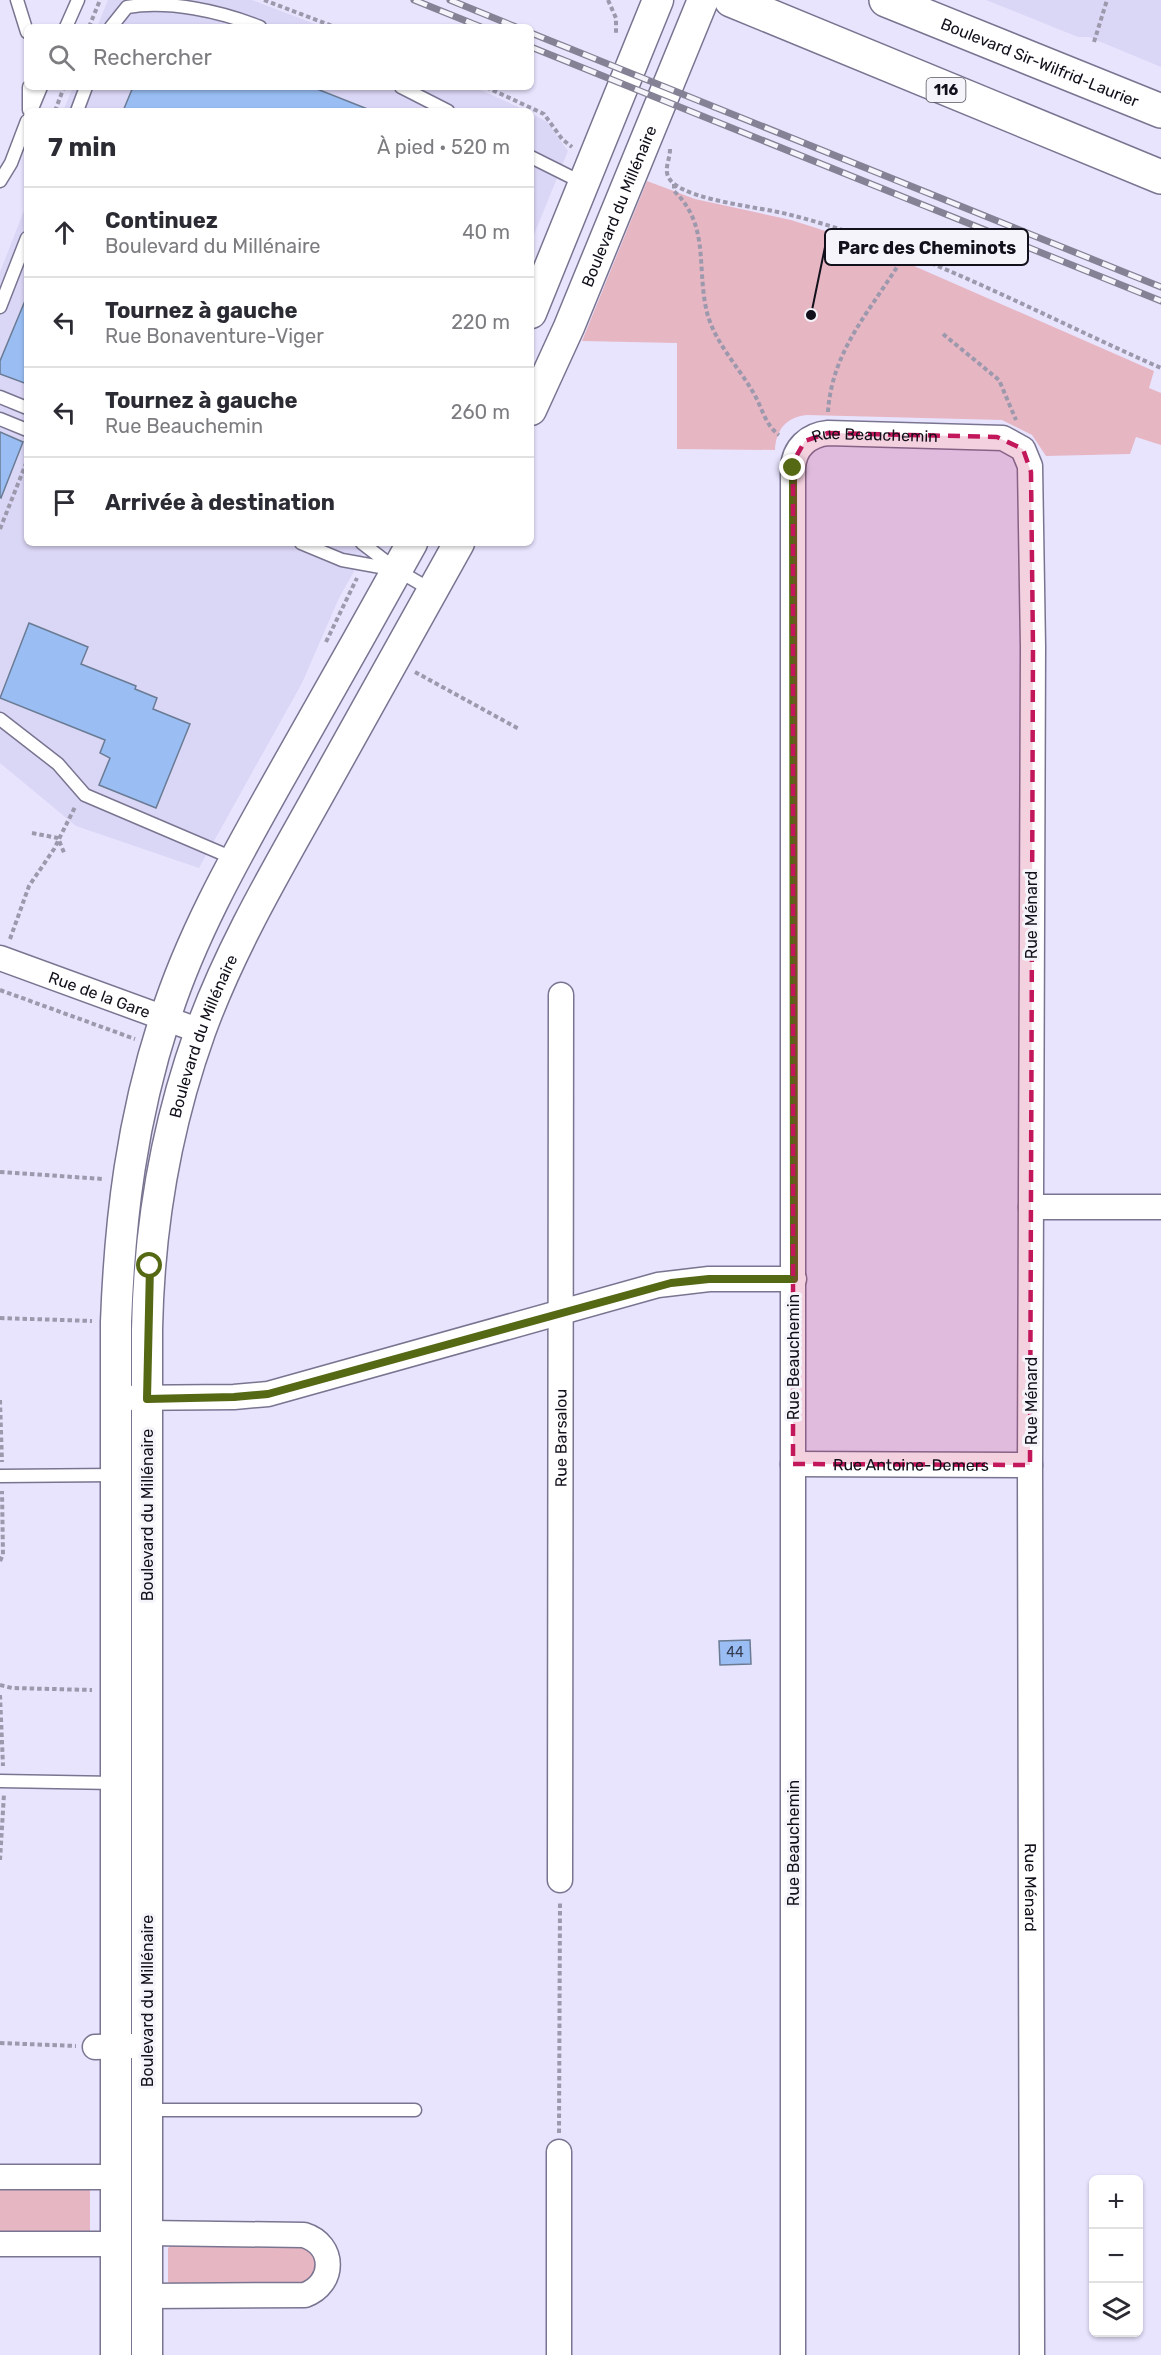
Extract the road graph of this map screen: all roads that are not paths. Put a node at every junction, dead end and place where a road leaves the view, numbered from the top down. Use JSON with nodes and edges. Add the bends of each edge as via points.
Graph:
{"nodes":[{"id":1,"x":18,"y":0,"type":"edge"},
{"id":2,"x":78,"y":0,"type":"edge"},
{"id":3,"x":658,"y":0,"type":"edge"},
{"id":4,"x":703,"y":0,"type":"edge"},
{"id":5,"x":731,"y":0,"type":"edge"},
{"id":6,"x":886,"y":0,"type":"edge"},
{"id":7,"x":25,"y":24,"type":"edge"},
{"id":8,"x":67,"y":24,"type":"edge"},
{"id":9,"x":113,"y":24,"type":"edge"},
{"id":10,"x":251,"y":24,"type":"edge"},
{"id":11,"x":28,"y":90,"type":"edge"},
{"id":12,"x":40,"y":90,"type":"edge"},
{"id":13,"x":85,"y":90,"type":"edge"},
{"id":14,"x":407,"y":90,"type":"edge"},
{"id":15,"x":30,"y":108,"type":"edge"},
{"id":16,"x":31,"y":108,"type":"edge"},
{"id":17,"x":78,"y":108,"type":"edge"},
{"id":18,"x":442,"y":108,"type":"edge"},
{"id":19,"x":1161,"y":111,"type":"edge"},
{"id":20,"x":24,"y":129,"type":"edge"},
{"id":21,"x":534,"y":158,"type":"edge"},
{"id":22,"x":1161,"y":177,"type":"edge"},
{"id":23,"x":0,"y":181,"type":"edge"},
{"id":24,"x":584,"y":183,"type":"junction"},
{"id":25,"x":24,"y":246,"type":"edge"},
{"id":26,"x":534,"y":306,"type":"edge"},
{"id":27,"x":0,"y":307,"type":"edge"},
{"id":28,"x":0,"y":396,"type":"edge"},
{"id":29,"x":534,"y":404,"type":"edge"},
{"id":30,"x":24,"y":407,"type":"edge"},
{"id":31,"x":0,"y":419,"type":"edge"},
{"id":32,"x":24,"y":429,"type":"edge"},
{"id":33,"x":1021,"y":439,"type":"joint"},
{"id":34,"x":308,"y":546,"type":"edge"},
{"id":35,"x":366,"y":546,"type":"edge"},
{"id":36,"x":410,"y":546,"type":"edge"},
{"id":37,"x":457,"y":546,"type":"edge"},
{"id":38,"x":397,"y":570,"type":"junction"},
{"id":39,"x":433,"y":591,"type":"junction"},
{"id":40,"x":0,"y":719,"type":"edge"},
{"id":41,"x":235,"y":859,"type":"junction"},
{"id":42,"x":0,"y":958,"type":"edge"},
{"id":43,"x":561,"y":995,"type":"dead end"},
{"id":44,"x":165,"y":1017,"type":"junction"},
{"id":45,"x":200,"y":1031,"type":"junction"},
{"id":46,"x":1031,"y":1207,"type":"junction"},
{"id":47,"x":1161,"y":1207,"type":"edge"},
{"id":48,"x":794,"y":1279,"type":"junction"},
{"id":49,"x":560,"y":1311,"type":"junction"},
{"id":50,"x":116,"y":1398,"type":"junction"},
{"id":51,"x":147,"y":1399,"type":"junction"},
{"id":52,"x":793,"y":1464,"type":"junction"},
{"id":53,"x":1030,"y":1466,"type":"junction"},
{"id":54,"x":116,"y":1475,"type":"junction"},
{"id":55,"x":0,"y":1476,"type":"edge"},
{"id":56,"x":0,"y":1781,"type":"edge"},
{"id":57,"x":116,"y":1783,"type":"junction"},
{"id":58,"x":560,"y":1880,"type":"road end"},
{"id":59,"x":147,"y":2046,"type":"junction"},
{"id":60,"x":106,"y":2047,"type":"junction"},
{"id":61,"x":147,"y":2110,"type":"junction"},
{"id":62,"x":415,"y":2110,"type":"dead end"},
{"id":63,"x":559,"y":2152,"type":"road end"},
{"id":64,"x":0,"y":2177,"type":"edge"},
{"id":65,"x":116,"y":2177,"type":"junction"},
{"id":66,"x":147,"y":2233,"type":"junction"},
{"id":67,"x":0,"y":2244,"type":"edge"},
{"id":68,"x":117,"y":2244,"type":"junction"},
{"id":69,"x":147,"y":2296,"type":"junction"},
{"id":70,"x":116,"y":2355,"type":"edge"},
{"id":71,"x":147,"y":2355,"type":"edge"},
{"id":72,"x":559,"y":2355,"type":"edge"},
{"id":73,"x":793,"y":2355,"type":"edge"},
{"id":74,"x":1032,"y":2355,"type":"edge"}],
"edges":[{"from":1,"to":7,"type":"lane"},
{"from":2,"to":8,"type":"lane"},
{"from":3,"to":24,"type":"street"},
{"from":4,"to":29,"type":"street","name":"Boulevard du Millénaire","via":[[570,327]]},
{"from":5,"to":22,"type":"main road","number":"116"},
{"from":6,"to":19,"type":"main road","name":"Boulevard Sir-Wilfrid-Laurier"},
{"from":9,"to":10,"type":"lane","via":[[127,7],[154,3],[194,5]]},
{"from":11,"to":15,"type":"lane"},
{"from":12,"to":16,"type":"lane"},
{"from":13,"to":17,"type":"lane"},
{"from":14,"to":18,"type":"lane"},
{"from":20,"to":23,"type":"lane"},
{"from":21,"to":24,"type":"lane"},
{"from":24,"to":26,"type":"street"},
{"from":25,"to":27,"type":"lane"},
{"from":28,"to":30,"type":"lane"},
{"from":31,"to":32,"type":"lane"},
{"from":33,"to":46,"type":"street","name":"Rue Ménard","via":[[1030,466],[1031,501]]},
{"from":33,"to":48,"type":"street","name":"Rue Beauchemin","via":[[828,433],[806,441],[795,456]]},
{"from":34,"to":38,"type":"lane","via":[[342,560]]},
{"from":35,"to":38,"type":"lane"},
{"from":36,"to":38,"type":"street","name":"Boulevard du Millénaire"},
{"from":37,"to":39,"type":"street","name":"Boulevard du Millénaire"},
{"from":38,"to":39,"type":"lane"},
{"from":38,"to":41,"type":"street","name":"Boulevard du Millénaire"},
{"from":39,"to":45,"type":"street","name":"Boulevard du Millénaire","via":[[251,918]]},
{"from":40,"to":41,"type":"lane","via":[[58,764],[85,795]]},
{"from":41,"to":44,"type":"street","name":"Boulevard du Millénaire","via":[[194,942]]},
{"from":42,"to":44,"type":"street","name":"Rue de la Gare"},
{"from":43,"to":49,"type":"street","name":"Rue Barsalou"},
{"from":44,"to":45,"type":"street","name":"Rue de la Gare"},
{"from":44,"to":50,"type":"street","name":"Boulevard du Millénaire","via":[[137,1117],[126,1181],[117,1284]]},
{"from":45,"to":51,"type":"street","name":"Boulevard du Millénaire","via":[[177,1106],[156,1215],[148,1296]]},
{"from":46,"to":47,"type":"street"},
{"from":46,"to":53,"type":"street","name":"Rue Ménard"},
{"from":48,"to":49,"type":"street","via":[[679,1282]]},
{"from":48,"to":52,"type":"street","name":"Rue Beauchemin"},
{"from":49,"to":51,"type":"street","via":[[268,1394]]},
{"from":49,"to":58,"type":"street","name":"Rue Barsalou"},
{"from":50,"to":51,"type":"street"},
{"from":50,"to":54,"type":"street","name":"Boulevard du Millénaire"},
{"from":51,"to":59,"type":"street","name":"Boulevard du Millénaire"},
{"from":52,"to":53,"type":"street","name":"Rue Antoine-Demers"},
{"from":52,"to":73,"type":"street","name":"Rue Beauchemin"},
{"from":53,"to":74,"type":"street","name":"Rue Ménard"},
{"from":54,"to":55,"type":"lane"},
{"from":54,"to":57,"type":"street","name":"Boulevard du Millénaire"},
{"from":56,"to":57,"type":"lane"},
{"from":57,"to":60,"type":"street","name":"Boulevard du Millénaire"},
{"from":59,"to":60,"type":"street"},
{"from":59,"to":61,"type":"street","name":"Boulevard du Millénaire"},
{"from":60,"to":65,"type":"street","name":"Boulevard du Millénaire"},
{"from":61,"to":62,"type":"lane"},
{"from":61,"to":66,"type":"street","name":"Boulevard du Millénaire"},
{"from":63,"to":72,"type":"street"},
{"from":64,"to":65,"type":"street"},
{"from":65,"to":68,"type":"street","name":"Boulevard du Millénaire"},
{"from":66,"to":69,"type":"street","name":"Boulevard du Millénaire"},
{"from":66,"to":69,"type":"street","via":[[304,2235],[320,2243],[329,2264],[320,2286],[305,2295]]},
{"from":67,"to":68,"type":"street"},
{"from":68,"to":70,"type":"street","name":"Boulevard du Millénaire"},
{"from":69,"to":71,"type":"street","name":"Boulevard du Millénaire"}]}
